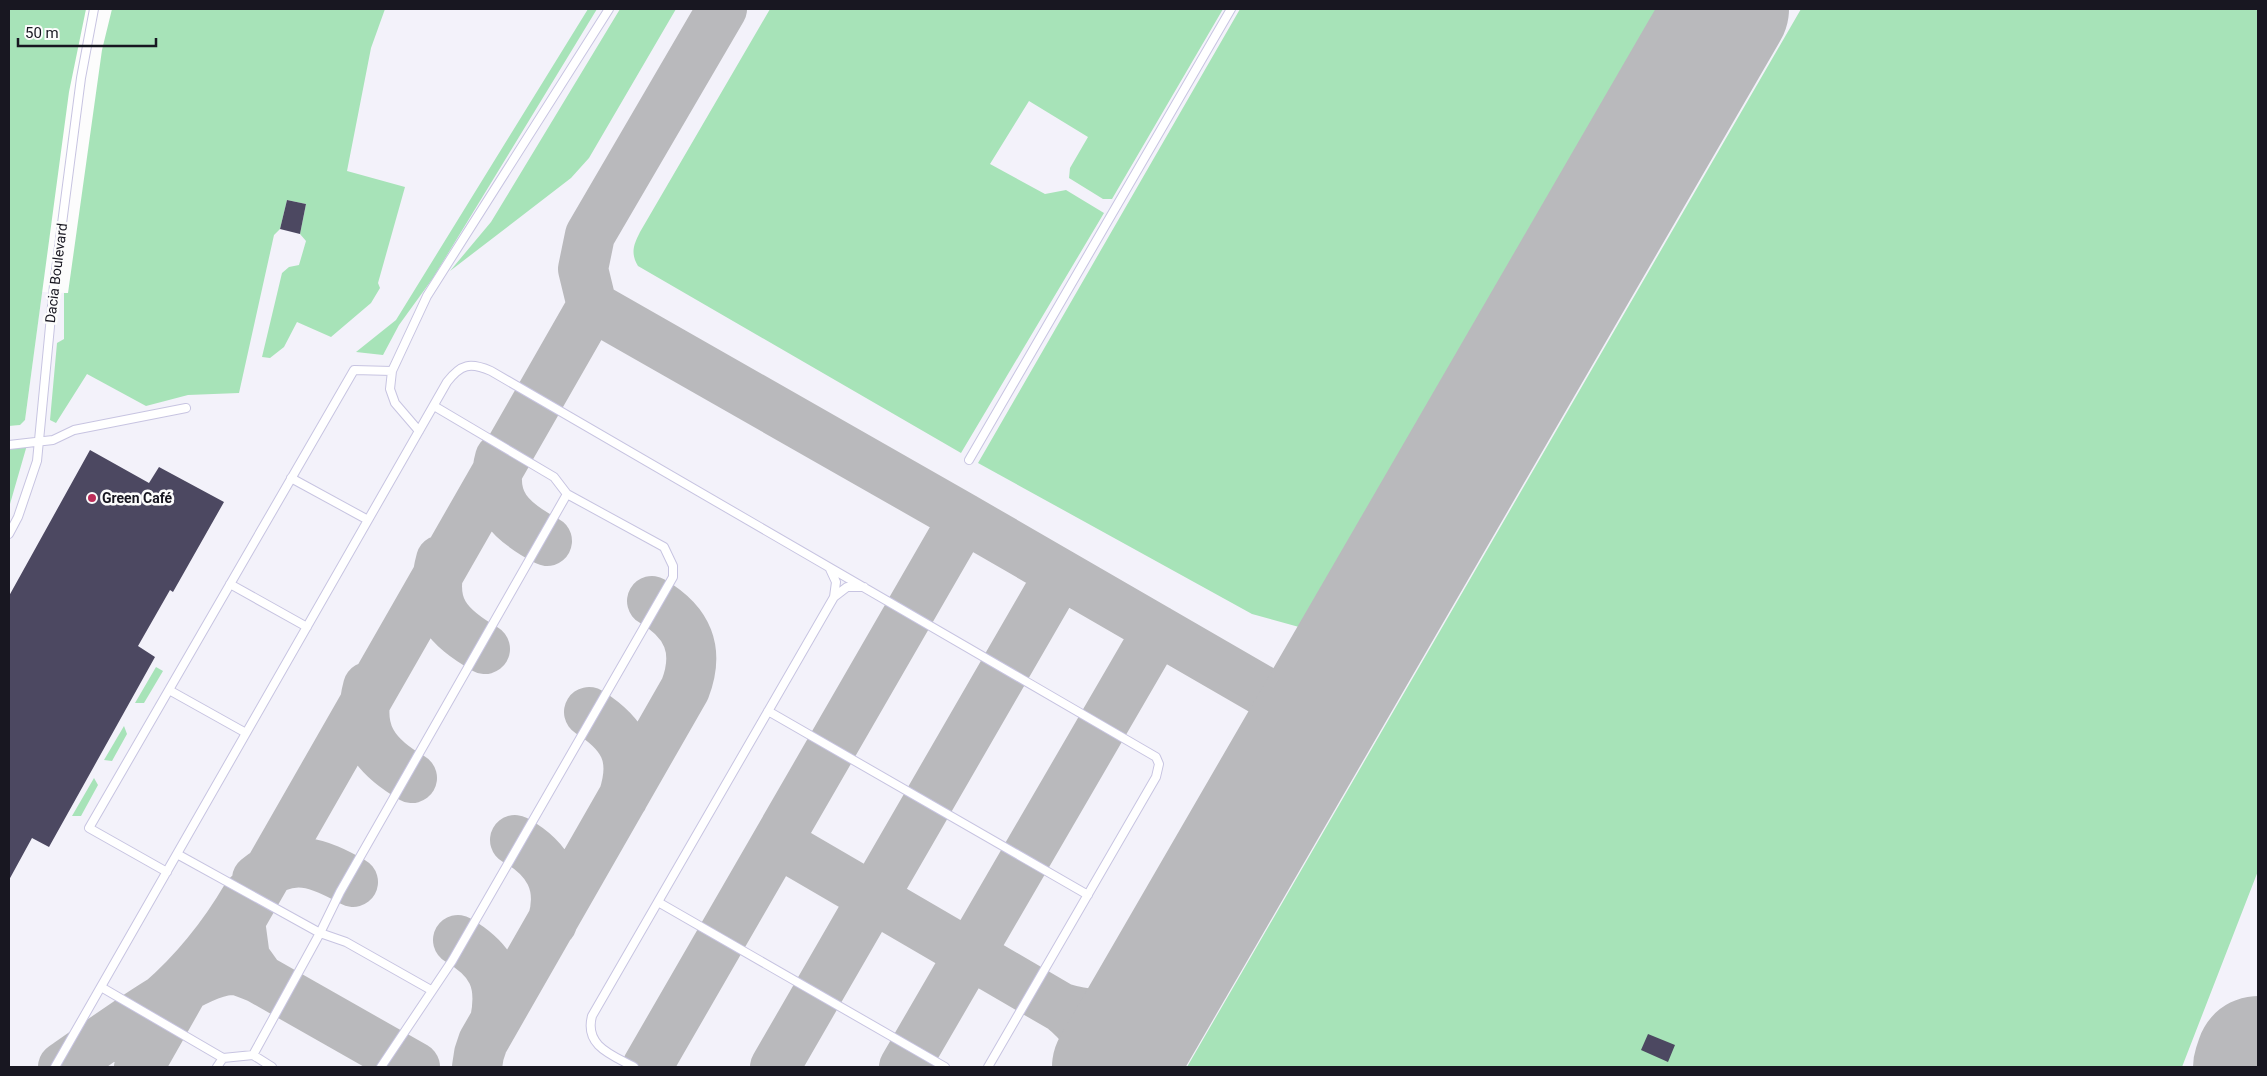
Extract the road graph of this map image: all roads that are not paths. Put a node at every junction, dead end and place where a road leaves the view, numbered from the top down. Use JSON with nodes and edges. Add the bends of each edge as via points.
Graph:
{"nodes":[{"id":1,"x":94,"y":9,"type":"edge"},
{"id":2,"x":609,"y":9,"type":"edge"},
{"id":3,"x":1231,"y":9,"type":"edge"},
{"id":4,"x":392,"y":371,"type":"junction"},
{"id":5,"x":434,"y":406,"type":"junction"},
{"id":6,"x":186,"y":408,"type":"dead end"},
{"id":7,"x":419,"y":431,"type":"junction"},
{"id":8,"x":39,"y":442,"type":"junction"},
{"id":9,"x":9,"y":445,"type":"edge"},
{"id":10,"x":969,"y":460,"type":"dead end"},
{"id":11,"x":291,"y":478,"type":"junction"},
{"id":12,"x":567,"y":494,"type":"junction"},
{"id":13,"x":368,"y":520,"type":"junction"},
{"id":14,"x":9,"y":534,"type":"edge"},
{"id":15,"x":827,"y":566,"type":"junction"},
{"id":16,"x":230,"y":584,"type":"junction"},
{"id":17,"x":865,"y":587,"type":"junction"},
{"id":18,"x":834,"y":597,"type":"junction"},
{"id":19,"x":307,"y":627,"type":"junction"},
{"id":20,"x":169,"y":690,"type":"junction"},
{"id":21,"x":768,"y":711,"type":"junction"},
{"id":22,"x":246,"y":733,"type":"junction"},
{"id":23,"x":177,"y":854,"type":"junction"},
{"id":24,"x":167,"y":872,"type":"junction"},
{"id":25,"x":1088,"y":895,"type":"junction"},
{"id":26,"x":658,"y":902,"type":"junction"},
{"id":27,"x":320,"y":933,"type":"junction"},
{"id":28,"x":100,"y":988,"type":"junction"},
{"id":29,"x":432,"y":990,"type":"junction"},
{"id":30,"x":253,"y":1055,"type":"junction"},
{"id":31,"x":223,"y":1058,"type":"junction"},
{"id":32,"x":55,"y":1067,"type":"edge"},
{"id":33,"x":218,"y":1067,"type":"edge"},
{"id":34,"x":272,"y":1067,"type":"edge"},
{"id":35,"x":382,"y":1067,"type":"edge"},
{"id":36,"x":634,"y":1067,"type":"edge"},
{"id":37,"x":945,"y":1067,"type":"edge"},
{"id":38,"x":988,"y":1067,"type":"edge"}],
"edges":[{"from":1,"to":8,"type":"lane","name":"Dacia Boulevard","via":[[81,78],[54,285]]},
{"from":2,"to":4,"type":"lane","via":[[427,296]]},
{"from":3,"to":10,"type":"lane"},
{"from":4,"to":7,"type":"lane","via":[[390,389],[395,404]]},
{"from":4,"to":11,"type":"lane","via":[[354,370]]},
{"from":5,"to":7,"type":"lane"},
{"from":5,"to":12,"type":"lane","via":[[554,477]]},
{"from":5,"to":15,"type":"lane","via":[[454,372],[464,366],[477,365]]},
{"from":6,"to":8,"type":"lane","via":[[74,430],[53,440]]},
{"from":7,"to":13,"type":"lane"},
{"from":8,"to":9,"type":"lane"},
{"from":8,"to":14,"type":"lane","name":"Dacia Boulevard","via":[[37,461]]},
{"from":11,"to":13,"type":"lane"},
{"from":11,"to":16,"type":"lane"},
{"from":12,"to":27,"type":"lane","via":[[340,892]]},
{"from":12,"to":29,"type":"lane","via":[[664,547],[673,566],[673,577],[452,961]]},
{"from":13,"to":19,"type":"lane"},
{"from":15,"to":17,"type":"lane"},
{"from":15,"to":18,"type":"lane","via":[[834,573]]},
{"from":16,"to":19,"type":"lane"},
{"from":16,"to":20,"type":"lane"},
{"from":17,"to":18,"type":"lane","via":[[847,587]]},
{"from":17,"to":25,"type":"lane","via":[[1156,757],[1159,764],[1156,777]]},
{"from":18,"to":21,"type":"lane"},
{"from":19,"to":22,"type":"lane"},
{"from":20,"to":22,"type":"lane"},
{"from":20,"to":24,"type":"lane","via":[[89,828]]},
{"from":21,"to":25,"type":"lane"},
{"from":21,"to":26,"type":"lane"},
{"from":22,"to":23,"type":"lane"},
{"from":23,"to":24,"type":"lane"},
{"from":23,"to":27,"type":"lane"},
{"from":24,"to":28,"type":"lane"},
{"from":25,"to":38,"type":"lane"},
{"from":26,"to":36,"type":"lane","via":[[592,1016],[590,1025],[596,1044]]},
{"from":26,"to":37,"type":"lane"},
{"from":27,"to":29,"type":"lane","via":[[346,942]]},
{"from":27,"to":30,"type":"lane"},
{"from":28,"to":31,"type":"lane"},
{"from":28,"to":32,"type":"lane"},
{"from":29,"to":35,"type":"lane"},
{"from":30,"to":31,"type":"lane"},
{"from":30,"to":34,"type":"lane"},
{"from":31,"to":33,"type":"lane"}]}
